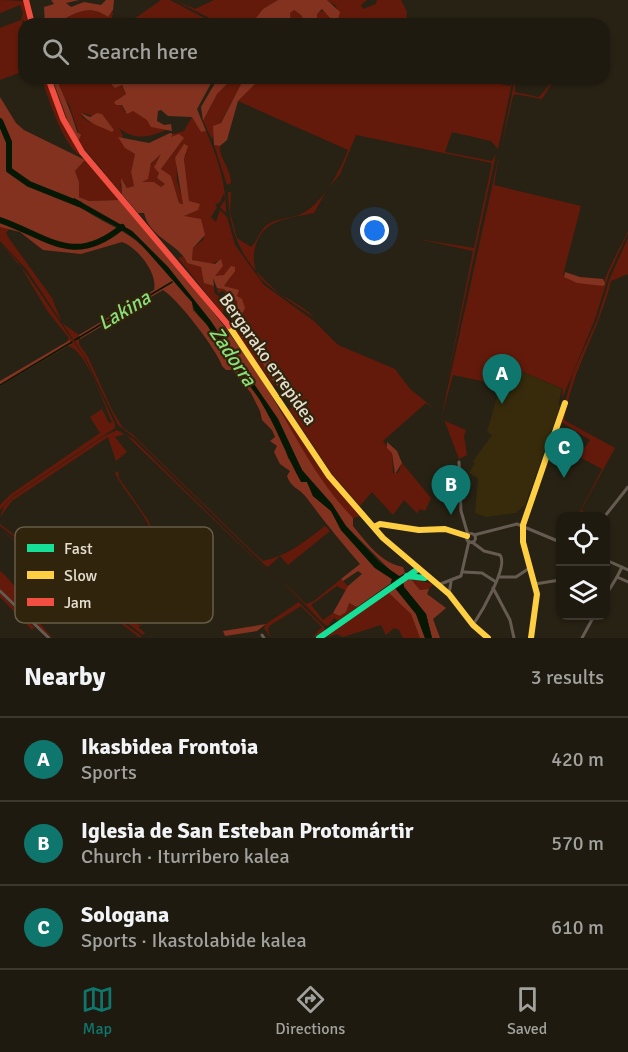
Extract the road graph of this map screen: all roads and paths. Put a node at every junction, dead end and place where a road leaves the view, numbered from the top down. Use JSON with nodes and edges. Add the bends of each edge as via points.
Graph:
{"nodes":[{"id":1,"x":26,"y":0,"type":"edge"},
{"id":2,"x":30,"y":18,"type":"edge"},
{"id":3,"x":50,"y":84,"type":"edge"},
{"id":4,"x":565,"y":403,"type":"dead end"},
{"id":5,"x":459,"y":462,"type":"dead end"},
{"id":6,"x":628,"y":488,"type":"edge"},
{"id":7,"x":608,"y":512,"type":"edge"},
{"id":8,"x":522,"y":525,"type":"junction"},
{"id":9,"x":374,"y":527,"type":"junction"},
{"id":10,"x":470,"y":538,"type":"junction"},
{"id":11,"x":556,"y":540,"type":"edge"},
{"id":12,"x":610,"y":562,"type":"edge"},
{"id":13,"x":531,"y":567,"type":"junction"},
{"id":14,"x":622,"y":567,"type":"junction"},
{"id":15,"x":628,"y":570,"type":"edge"},
{"id":16,"x":464,"y":572,"type":"junction"},
{"id":17,"x":413,"y":573,"type":"junction"},
{"id":18,"x":500,"y":577,"type":"junction"},
{"id":19,"x":617,"y":577,"type":"junction"},
{"id":20,"x":556,"y":581,"type":"edge"},
{"id":21,"x":451,"y":582,"type":"junction"},
{"id":22,"x":496,"y":582,"type":"junction"},
{"id":23,"x":628,"y":582,"type":"edge"},
{"id":24,"x":535,"y":584,"type":"junction"},
{"id":25,"x":438,"y":585,"type":"junction"},
{"id":26,"x":493,"y":588,"type":"junction"},
{"id":27,"x":610,"y":588,"type":"edge"},
{"id":28,"x":0,"y":591,"type":"edge"},
{"id":29,"x":450,"y":594,"type":"junction"},
{"id":30,"x":15,"y":605,"type":"edge"},
{"id":31,"x":591,"y":620,"type":"edge"},
{"id":32,"x":33,"y":623,"type":"edge"},
{"id":33,"x":473,"y":625,"type":"junction"},
{"id":34,"x":49,"y":638,"type":"edge"},
{"id":35,"x":319,"y":638,"type":"edge"},
{"id":36,"x":488,"y":638,"type":"edge"},
{"id":37,"x":514,"y":638,"type":"edge"},
{"id":38,"x":531,"y":638,"type":"edge"},
{"id":39,"x":582,"y":638,"type":"edge"}],
"edges":[{"from":1,"to":2,"type":"street"},
{"from":3,"to":9,"type":"street","name":"Bergarako errepidea","via":[[63,119],[82,152],[209,300],[329,476]]},
{"from":4,"to":8,"type":"street"},
{"from":5,"to":10,"type":"street","via":[[461,511]]},
{"from":6,"to":7,"type":"street"},
{"from":8,"to":10,"type":"street","via":[[511,524]]},
{"from":8,"to":11,"type":"street"},
{"from":8,"to":13,"type":"street"},
{"from":9,"to":10,"type":"street","via":[[380,524],[419,531],[445,529]]},
{"from":9,"to":17,"type":"street","name":"Bergarako errepidea","via":[[410,562]]},
{"from":10,"to":16,"type":"street"},
{"from":10,"to":18,"type":"street","via":[[484,551],[502,557]]},
{"from":12,"to":14,"type":"street"},
{"from":13,"to":18,"type":"street","via":[[516,577]]},
{"from":13,"to":24,"type":"street"},
{"from":14,"to":15,"type":"street"},
{"from":14,"to":19,"type":"street"},
{"from":16,"to":21,"type":"street"},
{"from":16,"to":22,"type":"street","via":[[482,573]]},
{"from":17,"to":25,"type":"street"},
{"from":17,"to":35,"type":"street"},
{"from":18,"to":22,"type":"street"},
{"from":19,"to":23,"type":"street"},
{"from":19,"to":27,"type":"street"},
{"from":20,"to":24,"type":"street"},
{"from":21,"to":25,"type":"street"},
{"from":21,"to":29,"type":"street"},
{"from":22,"to":26,"type":"street"},
{"from":24,"to":38,"type":"street","via":[[537,609]]},
{"from":25,"to":29,"type":"street"},
{"from":26,"to":33,"type":"street"},
{"from":26,"to":37,"type":"street","via":[[510,620]]},
{"from":28,"to":30,"type":"street"},
{"from":29,"to":33,"type":"street"},
{"from":31,"to":39,"type":"street"},
{"from":32,"to":34,"type":"street"},
{"from":33,"to":36,"type":"street"}]}
